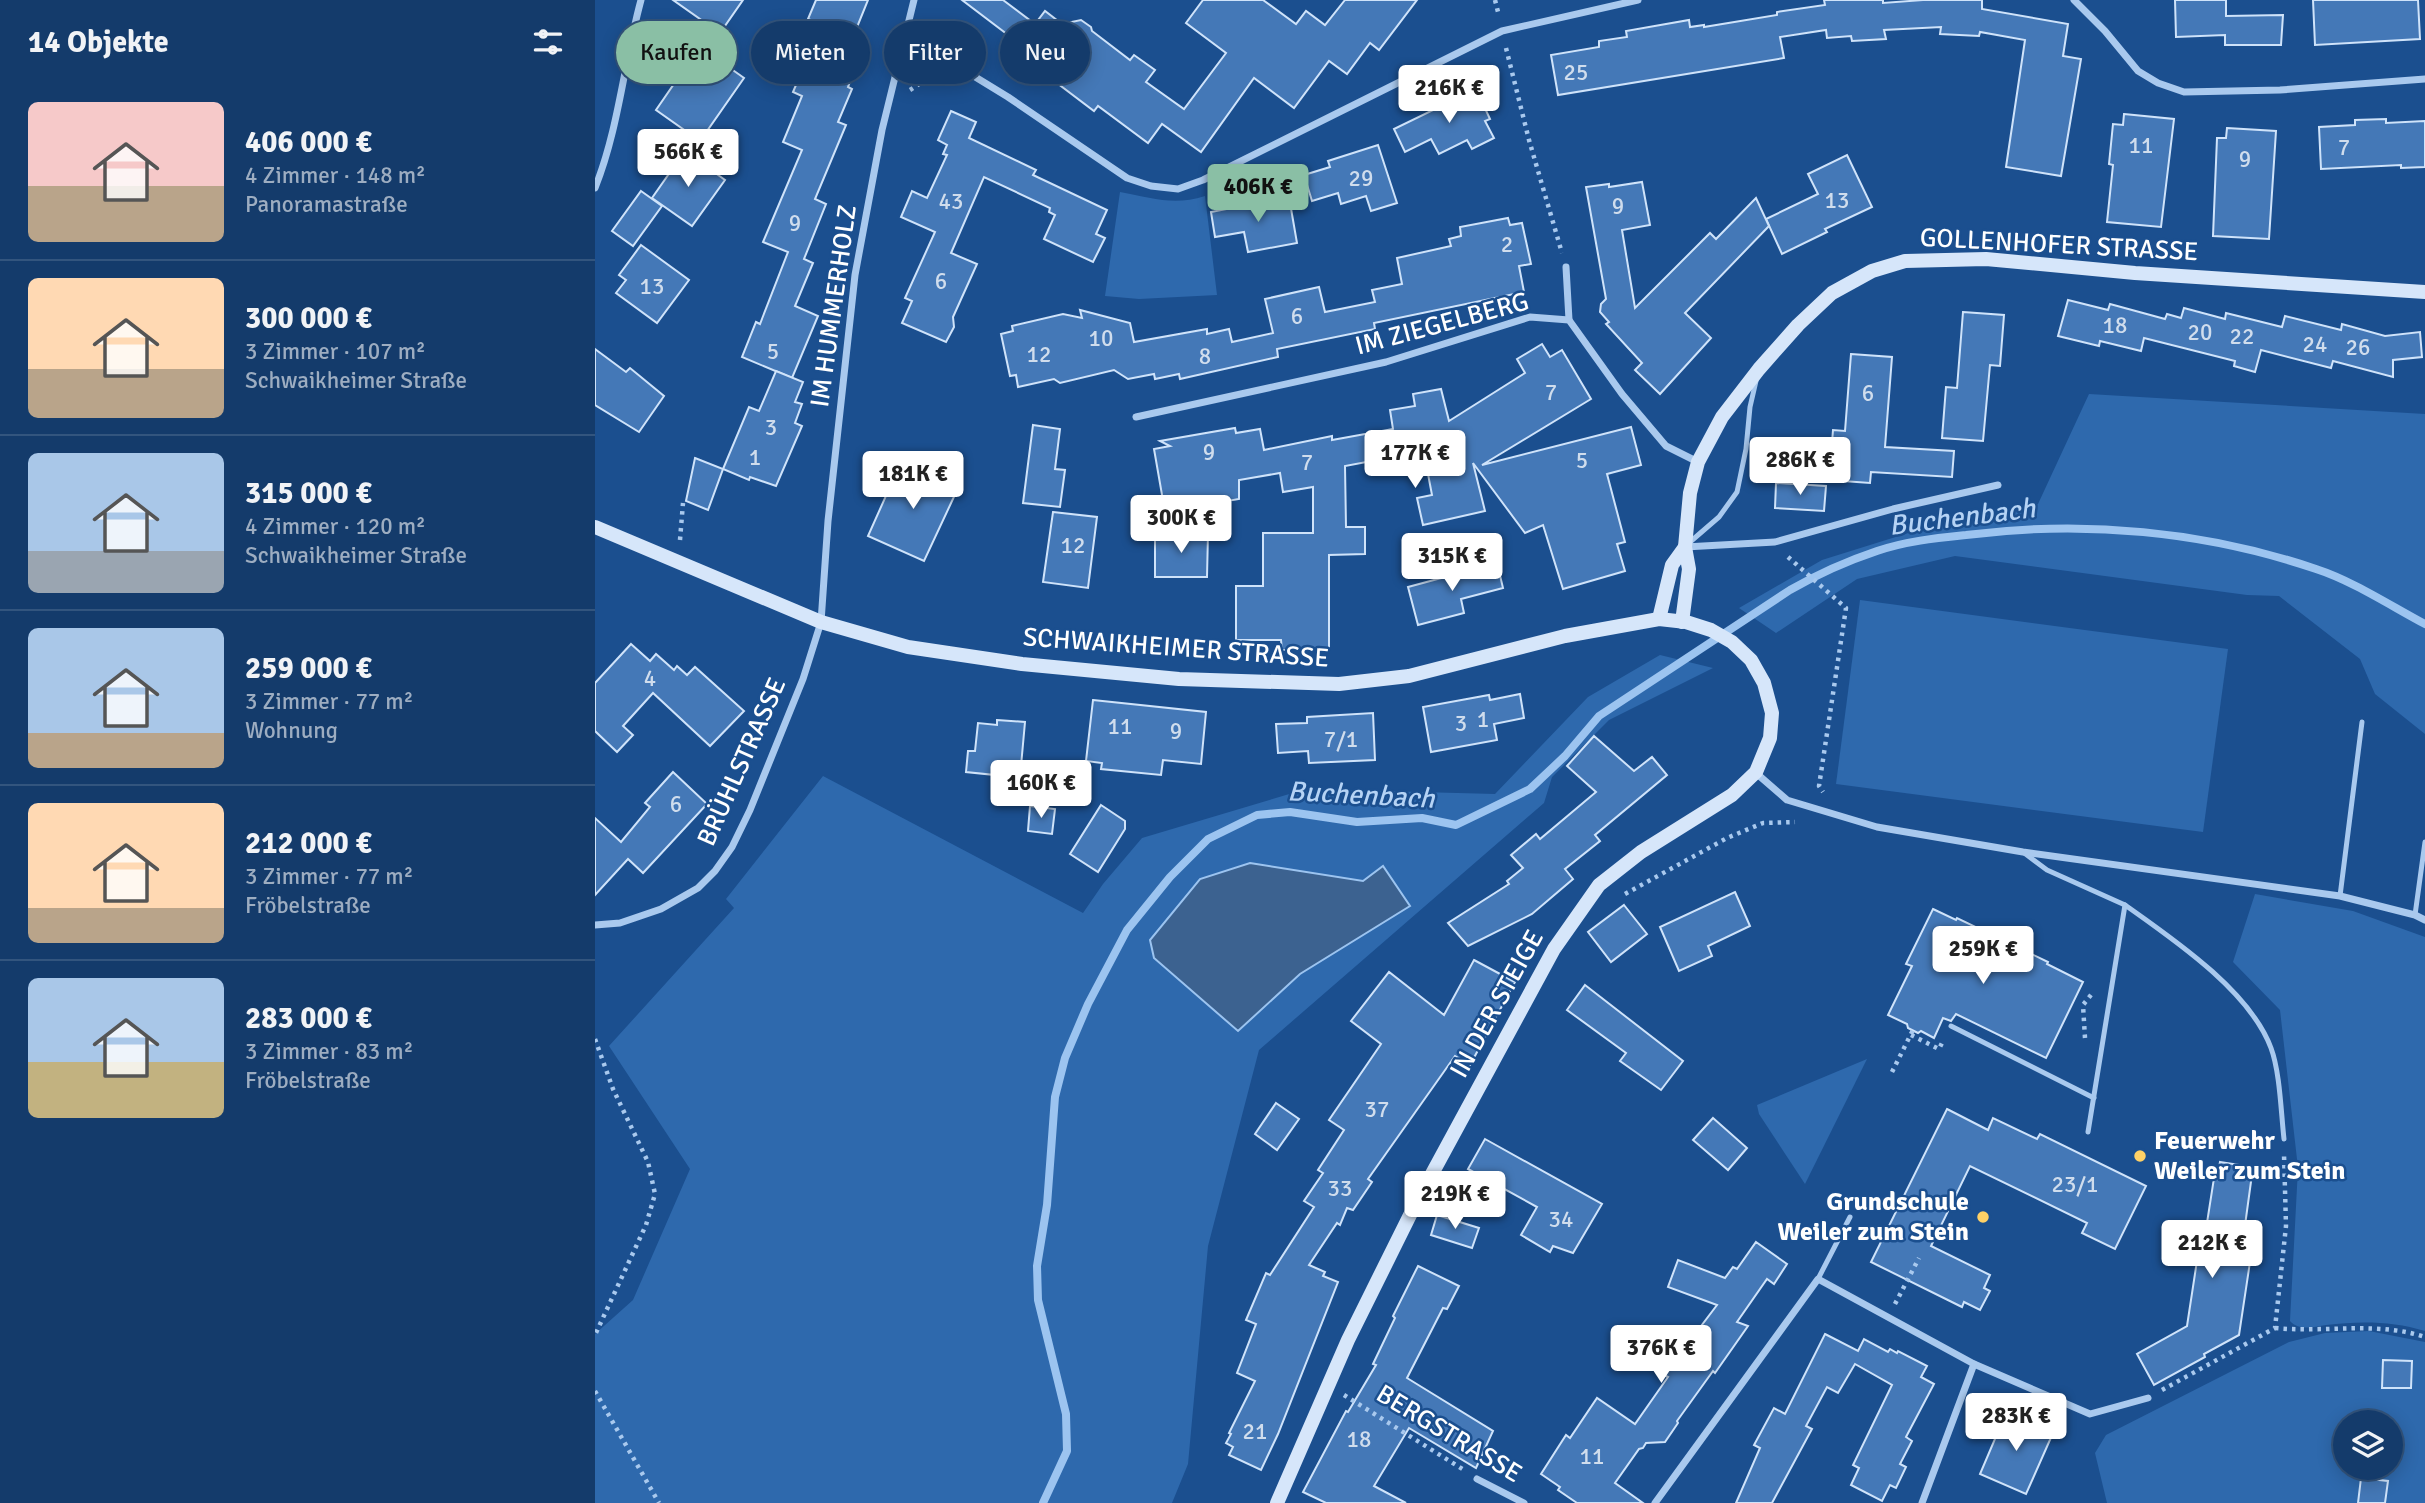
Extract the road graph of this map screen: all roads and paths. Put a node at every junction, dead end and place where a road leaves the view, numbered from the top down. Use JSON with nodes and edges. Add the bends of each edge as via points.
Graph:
{"nodes":[{"id":1,"x":641,"y":0,"type":"edge"},
{"id":2,"x":914,"y":0,"type":"edge"},
{"id":3,"x":1638,"y":0,"type":"edge"},
{"id":4,"x":2074,"y":0,"type":"edge"},
{"id":5,"x":908,"y":21,"type":"edge"},
{"id":6,"x":1502,"y":31,"type":"junction"},
{"id":7,"x":2425,"y":79,"type":"edge"},
{"id":8,"x":986,"y":83,"type":"edge"},
{"id":9,"x":893,"y":84,"type":"edge"},
{"id":10,"x":918,"y":84,"type":"edge"},
{"id":11,"x":907,"y":96,"type":"dead end"},
{"id":12,"x":595,"y":188,"type":"edge"},
{"id":13,"x":1566,"y":267,"type":"joint"},
{"id":14,"x":2425,"y":292,"type":"edge"},
{"id":15,"x":1569,"y":320,"type":"junction"},
{"id":16,"x":1759,"y":369,"type":"junction"},
{"id":17,"x":1136,"y":417,"type":"dead end"},
{"id":18,"x":1698,"y":462,"type":"junction"},
{"id":19,"x":1998,"y":485,"type":"dead end"},
{"id":20,"x":683,"y":503,"type":"dead end"},
{"id":21,"x":595,"y":527,"type":"edge"},
{"id":22,"x":1685,"y":547,"type":"junction"},
{"id":23,"x":1787,"y":556,"type":"dead end"},
{"id":24,"x":678,"y":562,"type":"junction"},
{"id":25,"x":1659,"y":620,"type":"junction"},
{"id":26,"x":821,"y":622,"type":"junction"},
{"id":27,"x":1684,"y":622,"type":"junction"},
{"id":28,"x":2362,"y":722,"type":"dead end"},
{"id":29,"x":1756,"y":772,"type":"junction"},
{"id":30,"x":1825,"y":795,"type":"dead end"},
{"id":31,"x":1797,"y":822,"type":"dead end"},
{"id":32,"x":2425,"y":842,"type":"edge"},
{"id":33,"x":2023,"y":852,"type":"junction"},
{"id":34,"x":2340,"y":896,"type":"junction"},
{"id":35,"x":1618,"y":898,"type":"dead end"},
{"id":36,"x":2125,"y":905,"type":"junction"},
{"id":37,"x":2415,"y":915,"type":"junction"},
{"id":38,"x":2425,"y":919,"type":"edge"},
{"id":39,"x":595,"y":925,"type":"edge"},
{"id":40,"x":1951,"y":1026,"type":"joint"},
{"id":41,"x":595,"y":1038,"type":"edge"},
{"id":42,"x":1892,"y":1072,"type":"dead end"},
{"id":43,"x":2094,"y":1098,"type":"junction"},
{"id":44,"x":2088,"y":1132,"type":"dead end"},
{"id":45,"x":2284,"y":1139,"type":"joint"},
{"id":46,"x":1850,"y":1217,"type":"dead end"},
{"id":47,"x":1919,"y":1258,"type":"dead end"},
{"id":48,"x":1818,"y":1279,"type":"junction"},
{"id":49,"x":1888,"y":1317,"type":"junction"},
{"id":50,"x":2275,"y":1328,"type":"junction"},
{"id":51,"x":595,"y":1335,"type":"edge"},
{"id":52,"x":2425,"y":1337,"type":"edge"},
{"id":53,"x":1974,"y":1364,"type":"junction"},
{"id":54,"x":595,"y":1391,"type":"edge"},
{"id":55,"x":2148,"y":1398,"type":"joint"},
{"id":56,"x":1352,"y":1401,"type":"dead end"},
{"id":57,"x":1477,"y":1479,"type":"joint"},
{"id":58,"x":659,"y":1503,"type":"edge"},
{"id":59,"x":1277,"y":1503,"type":"edge"},
{"id":60,"x":1524,"y":1503,"type":"edge"},
{"id":61,"x":1655,"y":1503,"type":"edge"},
{"id":62,"x":1922,"y":1503,"type":"edge"}],
"edges":[{"from":1,"to":12,"type":"street","via":[[604,166]]},
{"from":2,"to":5,"type":"street","name":"IM HUMMERHOLZ"},
{"from":3,"to":6,"type":"street"},
{"from":4,"to":7,"type":"street","via":[[2138,71],[2184,92]]},
{"from":6,"to":8,"type":"street","via":[[1178,189],[1127,178]]},
{"from":6,"to":13,"type":"path"},
{"from":9,"to":26,"type":"street","name":"IM HUMMERHOLZ","via":[[855,275]]},
{"from":10,"to":11,"type":"path"},
{"from":13,"to":15,"type":"street"},
{"from":14,"to":16,"type":"main road","name":"GOLLENHOFER STRASSE","via":[[1986,260],[1905,261],[1872,271],[1832,293]]},
{"from":15,"to":17,"type":"street","name":"IM ZIEGELBERG","via":[[1530,317],[1386,362]]},
{"from":15,"to":18,"type":"street","name":"IM ZIEGELBERG","via":[[1666,446]]},
{"from":16,"to":18,"type":"main road","name":"GOLLENHOFER STRASSE","via":[[1722,417]]},
{"from":16,"to":22,"type":"lane","via":[[1737,492],[1719,517]]},
{"from":18,"to":22,"type":"main road","name":"GOLLENHOFER STRASSE"},
{"from":19,"to":22,"type":"street","via":[[1775,542]]},
{"from":20,"to":24,"type":"path"},
{"from":21,"to":24,"type":"main road","name":"SCHWAIKHEIMER STRASSE"},
{"from":22,"to":25,"type":"main road","name":"GOLLENHOFER STRASSE","via":[[1672,565]]},
{"from":22,"to":27,"type":"main road","name":"GOLLENHOFER STRASSE","via":[[1689,569]]},
{"from":23,"to":30,"type":"path","via":[[1846,608],[1819,786]]},
{"from":24,"to":26,"type":"main road","name":"SCHWAIKHEIMER STRASSE"},
{"from":25,"to":26,"type":"main road","name":"SCHWAIKHEIMER STRASSE","via":[[1565,636],[1409,676],[1339,684],[1179,679],[1022,664],[908,646]]},
{"from":25,"to":27,"type":"main road","name":"SCHWAIKHEIMER STRASSE"},
{"from":26,"to":39,"type":"street","name":"BRÜHLSTRASSE","via":[[764,777],[732,847],[715,871],[698,888],[661,909],[620,923]]},
{"from":27,"to":29,"type":"main road","name":"IN DER STEIGE","via":[[1732,642],[1751,660],[1764,683],[1772,713],[1770,738]]},
{"from":28,"to":34,"type":"lane"},
{"from":29,"to":33,"type":"street","via":[[1787,800],[1864,824]]},
{"from":29,"to":59,"type":"main road","name":"IN DER STEIGE","via":[[1732,795],[1641,852],[1599,885],[1554,949],[1413,1207],[1348,1340]]},
{"from":31,"to":35,"type":"path","via":[[1763,823],[1727,838]]},
{"from":32,"to":37,"type":"lane"},
{"from":33,"to":34,"type":"street"},
{"from":33,"to":36,"type":"lane","via":[[2047,870]]},
{"from":34,"to":37,"type":"street"},
{"from":36,"to":43,"type":"lane"},
{"from":36,"to":45,"type":"lane","via":[[2177,941],[2258,1021],[2272,1050]]},
{"from":37,"to":38,"type":"street"},
{"from":40,"to":42,"type":"path","via":[[1939,1049],[1912,1033]]},
{"from":40,"to":43,"type":"lane"},
{"from":41,"to":51,"type":"path","via":[[648,1162],[655,1194],[646,1225]]},
{"from":43,"to":44,"type":"lane"},
{"from":45,"to":50,"type":"path","via":[[2286,1226]]},
{"from":46,"to":48,"type":"lane"},
{"from":47,"to":49,"type":"path"},
{"from":48,"to":49,"type":"street"},
{"from":48,"to":61,"type":"street"},
{"from":49,"to":53,"type":"street"},
{"from":50,"to":52,"type":"path","via":[[2378,1328]]},
{"from":50,"to":55,"type":"path"},
{"from":53,"to":55,"type":"street","via":[[2090,1414]]},
{"from":53,"to":62,"type":"street"},
{"from":54,"to":58,"type":"path"},
{"from":56,"to":57,"type":"path","name":"BERGSTRASSE"},
{"from":57,"to":60,"type":"street","name":"BERGSTRASSE"}]}
